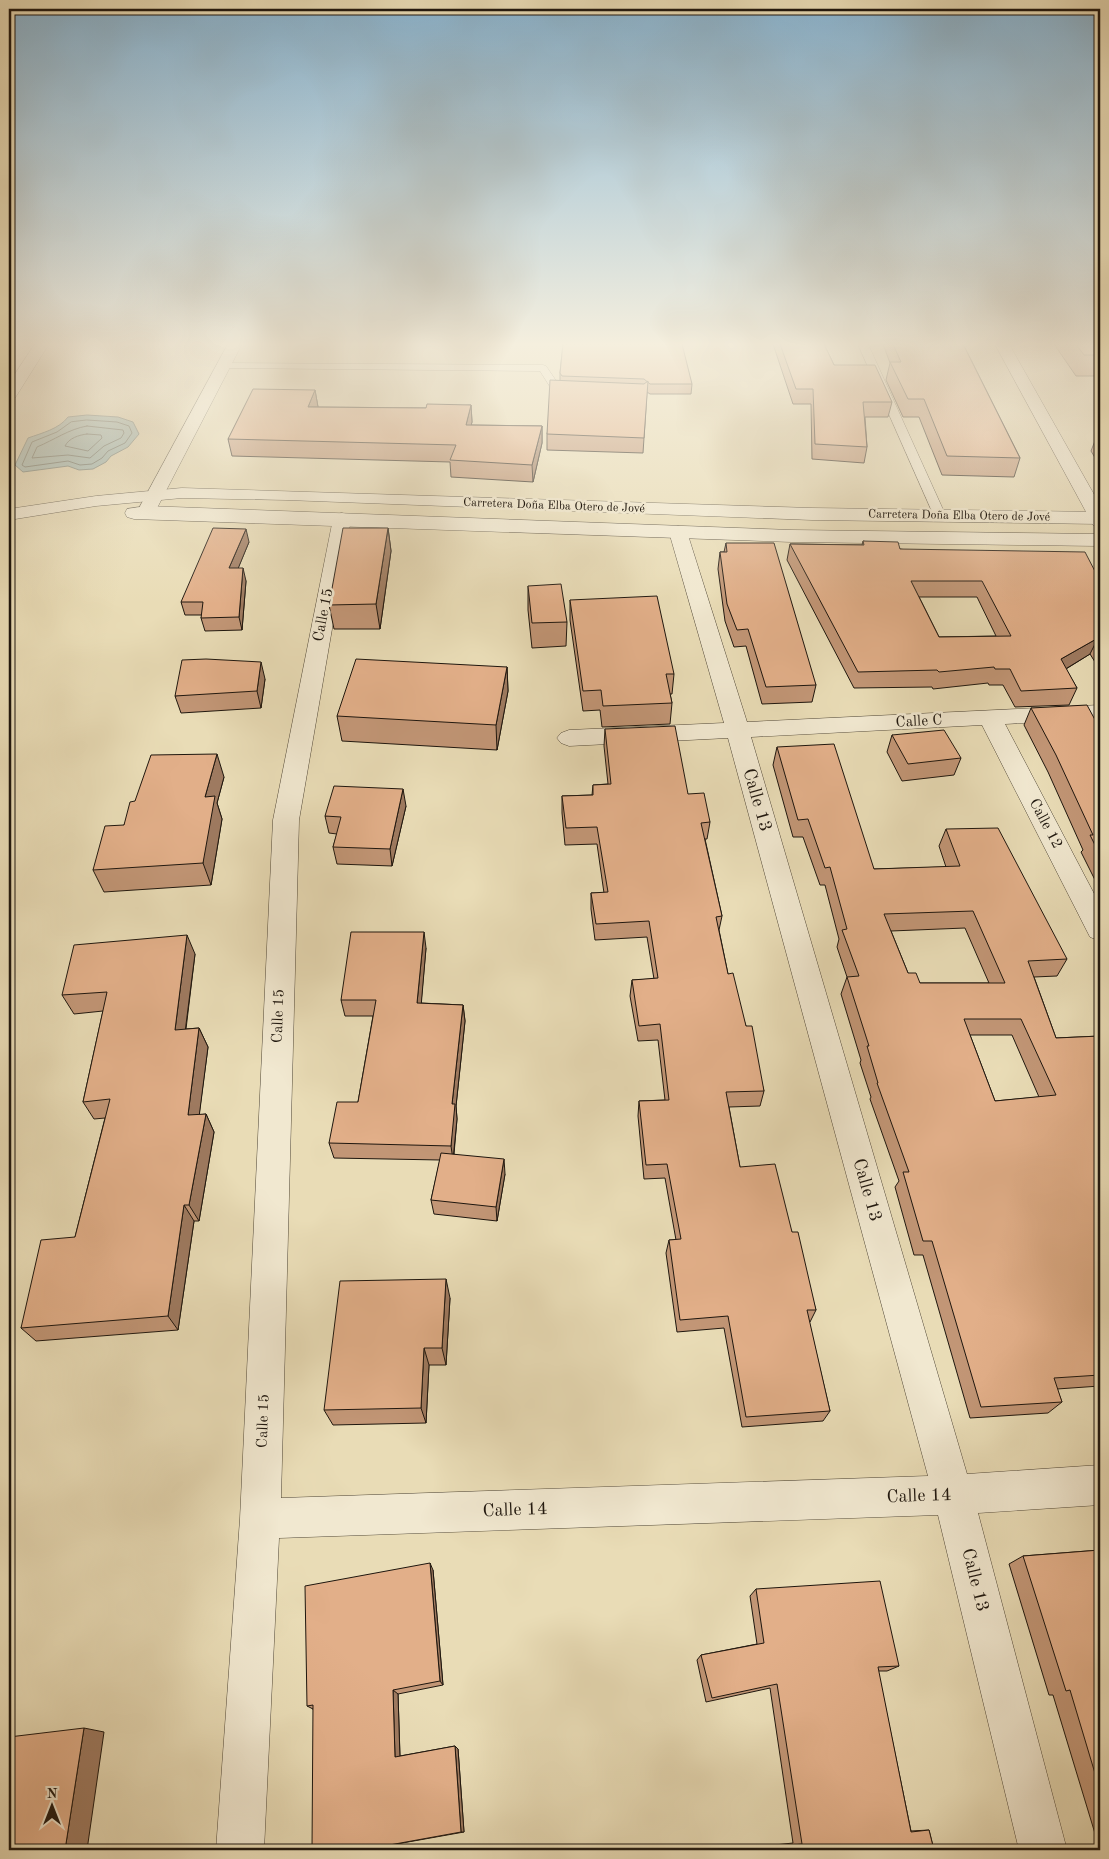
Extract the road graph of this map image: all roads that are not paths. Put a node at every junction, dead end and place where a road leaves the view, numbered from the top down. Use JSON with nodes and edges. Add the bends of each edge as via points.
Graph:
{"nodes":[{"id":1,"x":190,"y":431,"type":"edge"},
{"id":2,"x":902,"y":431,"type":"edge"},
{"id":3,"x":1051,"y":431,"type":"edge"},
{"id":4,"x":157,"y":494,"type":"junction"},
{"id":5,"x":146,"y":512,"type":"junction"},
{"id":6,"x":9,"y":515,"type":"edge"},
{"id":7,"x":940,"y":516,"type":"junction"},
{"id":8,"x":342,"y":519,"type":"junction"},
{"id":9,"x":1100,"y":519,"type":"edge"},
{"id":10,"x":9,"y":530,"type":"edge"},
{"id":11,"x":678,"y":532,"type":"junction"},
{"id":12,"x":1100,"y":540,"type":"edge"},
{"id":13,"x":1100,"y":712,"type":"edge"},
{"id":14,"x":990,"y":718,"type":"junction"},
{"id":15,"x":738,"y":731,"type":"junction"},
{"id":16,"x":569,"y":738,"type":"dead end"},
{"id":17,"x":1100,"y":930,"type":"edge"},
{"id":18,"x":1100,"y":1485,"type":"edge"},
{"id":19,"x":953,"y":1495,"type":"junction"},
{"id":20,"x":260,"y":1519,"type":"junction"},
{"id":21,"x":240,"y":1850,"type":"edge"},
{"id":22,"x":1044,"y":1850,"type":"edge"}],
"edges":[{"from":1,"to":4,"type":"street"},
{"from":2,"to":7,"type":"lane"},
{"from":3,"to":9,"type":"street"},
{"from":4,"to":5,"type":"street"},
{"from":4,"to":6,"type":"street","name":"Carretera Doña Elba Otero de Jové"},
{"from":4,"to":7,"type":"street","name":"Carretera Doña Elba Otero de Jové","via":[[287,495]]},
{"from":5,"to":8,"type":"street","name":"Carretera Doña Elba Otero de Jové"},
{"from":5,"to":10,"type":"street","name":"Carretera Doña Elba Otero de Jové"},
{"from":7,"to":9,"type":"street","name":"Carretera Doña Elba Otero de Jové"},
{"from":8,"to":11,"type":"street","name":"Carretera Doña Elba Otero de Jové"},
{"from":8,"to":20,"type":"street","name":"Calle 15","via":[[286,820]]},
{"from":11,"to":12,"type":"street","name":"Carretera Doña Elba Otero de Jové"},
{"from":11,"to":15,"type":"street","name":"Calle 13"},
{"from":13,"to":14,"type":"street","name":"Calle C"},
{"from":14,"to":15,"type":"street","name":"Calle C"},
{"from":14,"to":17,"type":"street","name":"Calle 12"},
{"from":15,"to":16,"type":"street","name":"Calle C"},
{"from":15,"to":19,"type":"street","name":"Calle 13"},
{"from":18,"to":19,"type":"street","name":"Calle 14"},
{"from":19,"to":20,"type":"street","name":"Calle 14"},
{"from":19,"to":22,"type":"street","name":"Calle 13"},
{"from":20,"to":21,"type":"street"}]}
